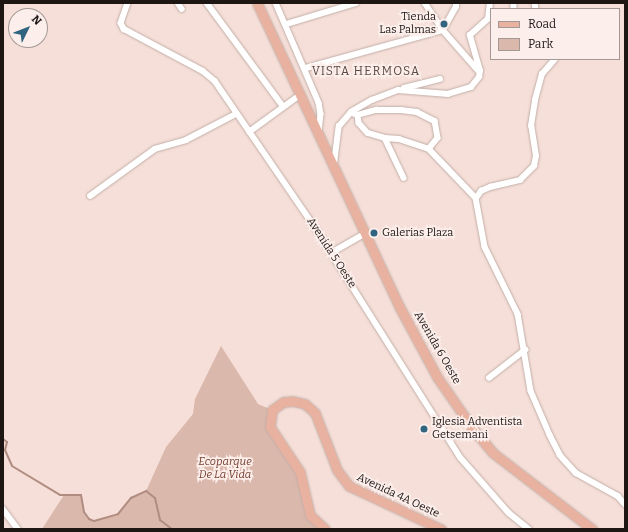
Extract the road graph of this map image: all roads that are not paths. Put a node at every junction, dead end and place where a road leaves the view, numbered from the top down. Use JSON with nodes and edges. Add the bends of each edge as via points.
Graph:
{"nodes":[{"id":1,"x":128,"y":3,"type":"edge"},
{"id":2,"x":178,"y":3,"type":"edge"},
{"id":3,"x":207,"y":3,"type":"edge"},
{"id":4,"x":257,"y":3,"type":"edge"},
{"id":5,"x":276,"y":3,"type":"edge"},
{"id":6,"x":356,"y":3,"type":"edge"},
{"id":7,"x":425,"y":3,"type":"edge"},
{"id":8,"x":456,"y":3,"type":"edge"},
{"id":9,"x":490,"y":3,"type":"edge"},
{"id":10,"x":182,"y":9,"type":"dead end"},
{"id":11,"x":287,"y":24,"type":"junction"},
{"id":12,"x":443,"y":30,"type":"junction"},
{"id":13,"x":554,"y":60,"type":"edge"},
{"id":14,"x":306,"y":68,"type":"junction"},
{"id":15,"x":480,"y":71,"type":"junction"},
{"id":16,"x":440,"y":79,"type":"dead end"},
{"id":17,"x":398,"y":90,"type":"junction"},
{"id":18,"x":300,"y":95,"type":"junction"},
{"id":19,"x":283,"y":106,"type":"junction"},
{"id":20,"x":351,"y":112,"type":"junction"},
{"id":21,"x":236,"y":114,"type":"junction"},
{"id":22,"x":358,"y":116,"type":"junction"},
{"id":23,"x":249,"y":132,"type":"junction"},
{"id":24,"x":319,"y":135,"type":"junction"},
{"id":25,"x":385,"y":138,"type":"junction"},
{"id":26,"x":429,"y":149,"type":"junction"},
{"id":27,"x":334,"y":164,"type":"junction"},
{"id":28,"x":404,"y":178,"type":"dead end"},
{"id":29,"x":90,"y":196,"type":"dead end"},
{"id":30,"x":476,"y":198,"type":"junction"},
{"id":31,"x":367,"y":233,"type":"junction"},
{"id":32,"x":331,"y":253,"type":"junction"},
{"id":33,"x":525,"y":350,"type":"junction"},
{"id":34,"x":489,"y":378,"type":"dead end"},
{"id":35,"x":625,"y":504,"type":"edge"},
{"id":36,"x":3,"y":509,"type":"edge"},
{"id":37,"x":18,"y":529,"type":"edge"},
{"id":38,"x":324,"y":529,"type":"edge"},
{"id":39,"x":441,"y":529,"type":"edge"},
{"id":40,"x":528,"y":529,"type":"edge"},
{"id":41,"x":592,"y":529,"type":"edge"}],
"edges":[{"from":1,"to":21,"type":"street","name":"Avenida 5 Oeste","via":[[121,23],[124,29],[209,75]]},
{"from":2,"to":10,"type":"street"},
{"from":3,"to":19,"type":"street"},
{"from":4,"to":18,"type":"main road","name":"Avenida 6 Oeste"},
{"from":5,"to":11,"type":"street"},
{"from":6,"to":11,"type":"street"},
{"from":7,"to":12,"type":"street"},
{"from":8,"to":12,"type":"street"},
{"from":9,"to":15,"type":"street","via":[[488,19],[470,35]]},
{"from":11,"to":14,"type":"street"},
{"from":12,"to":14,"type":"street"},
{"from":12,"to":15,"type":"street"},
{"from":13,"to":30,"type":"street","via":[[542,74],[535,100],[531,126],[536,156],[534,166],[520,180],[490,187]]},
{"from":14,"to":24,"type":"street","via":[[319,103]]},
{"from":15,"to":17,"type":"street","via":[[479,77],[471,87],[462,91],[448,94]]},
{"from":16,"to":17,"type":"street"},
{"from":17,"to":20,"type":"street"},
{"from":18,"to":19,"type":"street"},
{"from":18,"to":24,"type":"main road","name":"Avenida 6 Oeste"},
{"from":19,"to":23,"type":"street"},
{"from":20,"to":22,"type":"street"},
{"from":20,"to":27,"type":"street","via":[[339,126]]},
{"from":21,"to":23,"type":"street","name":"Avenida 5 Oeste"},
{"from":21,"to":29,"type":"street","via":[[186,140],[155,148]]},
{"from":22,"to":25,"type":"street","via":[[362,129]]},
{"from":22,"to":26,"type":"street","via":[[376,110],[417,112],[435,121],[438,138]]},
{"from":23,"to":32,"type":"street","name":"Avenida 5 Oeste"},
{"from":24,"to":27,"type":"main road","name":"Avenida 6 Oeste"},
{"from":25,"to":26,"type":"street","via":[[400,139]]},
{"from":25,"to":28,"type":"street"},
{"from":26,"to":30,"type":"street"},
{"from":27,"to":31,"type":"main road","name":"Avenida 6 Oeste"},
{"from":30,"to":33,"type":"street","via":[[485,247],[518,314]]},
{"from":31,"to":32,"type":"street"},
{"from":31,"to":41,"type":"main road","name":"Avenida 6 Oeste","via":[[423,353],[473,429],[499,457]]},
{"from":32,"to":40,"type":"street","name":"Avenida 5 Oeste","via":[[461,458],[509,513]]},
{"from":33,"to":34,"type":"street"},
{"from":33,"to":35,"type":"street","via":[[525,365],[531,390],[560,455],[576,473],[618,496]]},
{"from":36,"to":37,"type":"street"},
{"from":38,"to":39,"type":"main road","name":"Avenida 4A Oeste","via":[[310,516],[300,472],[270,427],[272,410],[283,402],[298,402],[313,410],[321,424],[337,470],[349,486]]}]}
